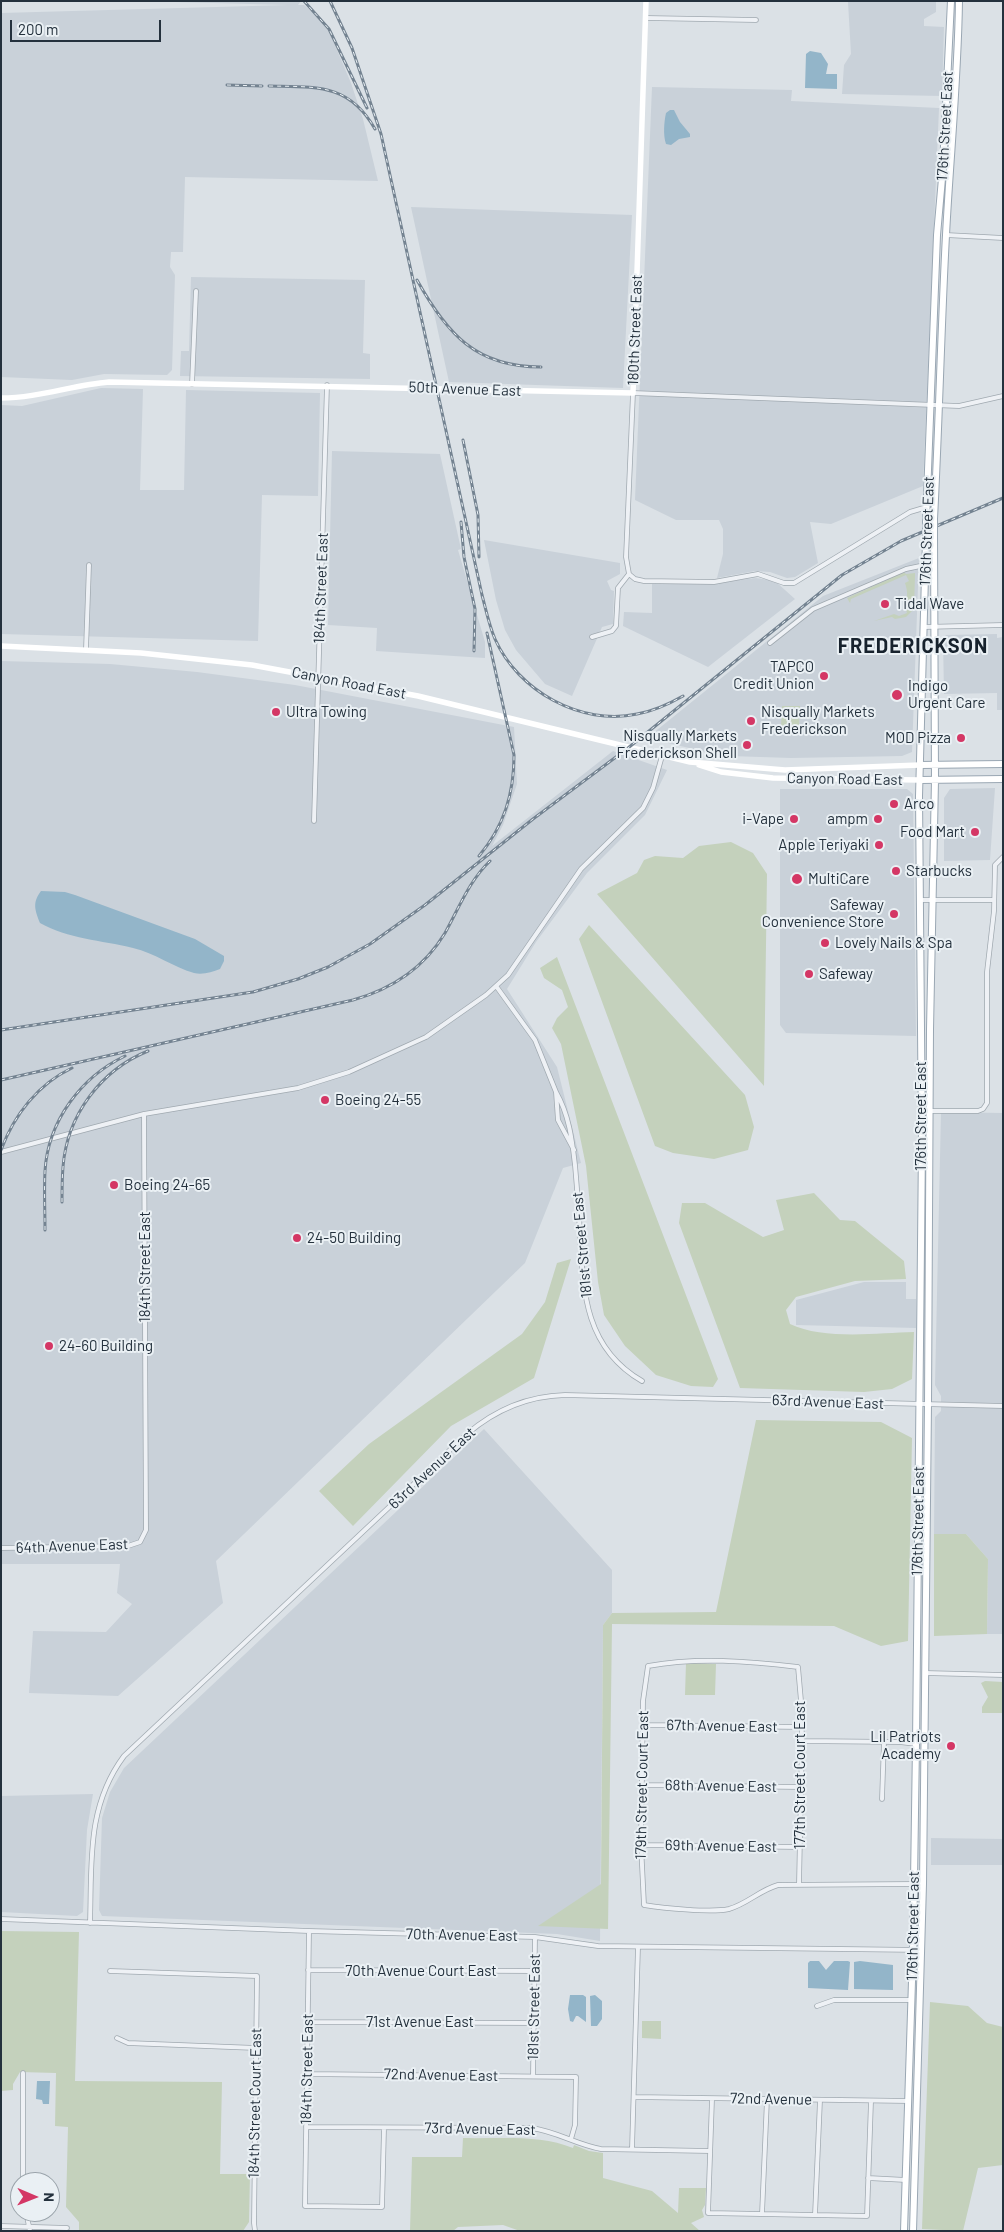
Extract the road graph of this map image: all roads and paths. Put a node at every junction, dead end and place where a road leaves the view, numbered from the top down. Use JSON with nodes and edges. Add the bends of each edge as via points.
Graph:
{"nodes":[{"id":1,"x":646,"y":1,"type":"edge"},
{"id":2,"x":951,"y":1,"type":"edge"},
{"id":3,"x":959,"y":1,"type":"edge"},
{"id":4,"x":646,"y":18,"type":"junction"},
{"id":5,"x":756,"y":20,"type":"dead end"},
{"id":6,"x":943,"y":167,"type":"junction"},
{"id":7,"x":947,"y":224,"type":"junction"},
{"id":8,"x":946,"y":235,"type":"junction"},
{"id":9,"x":1003,"y":238,"type":"edge"},
{"id":10,"x":196,"y":291,"type":"dead end"},
{"id":11,"x":192,"y":384,"type":"junction"},
{"id":12,"x":327,"y":386,"type":"junction"},
{"id":13,"x":633,"y":393,"type":"junction"},
{"id":14,"x":1003,"y":396,"type":"edge"},
{"id":15,"x":1,"y":398,"type":"edge"},
{"id":16,"x":934,"y":406,"type":"junction"},
{"id":17,"x":927,"y":507,"type":"junction"},
{"id":18,"x":89,"y":565,"type":"dead end"},
{"id":19,"x":925,"y":565,"type":"junction"},
{"id":20,"x":630,"y":574,"type":"junction"},
{"id":21,"x":1003,"y":625,"type":"edge"},
{"id":22,"x":924,"y":627,"type":"junction"},
{"id":23,"x":934,"y":627,"type":"junction"},
{"id":24,"x":592,"y":637,"type":"dead end"},
{"id":25,"x":770,"y":643,"type":"dead end"},
{"id":26,"x":1,"y":646,"type":"edge"},
{"id":27,"x":86,"y":649,"type":"junction"},
{"id":28,"x":318,"y":676,"type":"junction"},
{"id":29,"x":662,"y":756,"type":"junction"},
{"id":30,"x":690,"y":762,"type":"junction"},
{"id":31,"x":1003,"y":764,"type":"edge"},
{"id":32,"x":920,"y":765,"type":"junction"},
{"id":33,"x":935,"y":765,"type":"junction"},
{"id":34,"x":1003,"y":779,"type":"edge"},
{"id":35,"x":920,"y":780,"type":"junction"},
{"id":36,"x":935,"y":780,"type":"junction"},
{"id":37,"x":314,"y":821,"type":"dead end"},
{"id":38,"x":1003,"y":857,"type":"edge"},
{"id":39,"x":920,"y":900,"type":"junction"},
{"id":40,"x":931,"y":900,"type":"junction"},
{"id":41,"x":994,"y":900,"type":"junction"},
{"id":42,"x":496,"y":986,"type":"junction"},
{"id":43,"x":556,"y":1092,"type":"junction"},
{"id":44,"x":921,"y":1105,"type":"junction"},
{"id":45,"x":930,"y":1110,"type":"junction"},
{"id":46,"x":144,"y":1114,"type":"junction"},
{"id":47,"x":930,"y":1144,"type":"junction"},
{"id":48,"x":574,"y":1150,"type":"junction"},
{"id":49,"x":1,"y":1152,"type":"edge"},
{"id":50,"x":920,"y":1295,"type":"junction"},
{"id":51,"x":929,"y":1327,"type":"junction"},
{"id":52,"x":642,"y":1381,"type":"dead end"},
{"id":53,"x":919,"y":1404,"type":"junction"},
{"id":54,"x":928,"y":1404,"type":"junction"},
{"id":55,"x":1003,"y":1406,"type":"edge"},
{"id":56,"x":142,"y":1539,"type":"joint"},
{"id":57,"x":1,"y":1548,"type":"edge"},
{"id":58,"x":917,"y":1607,"type":"junction"},
{"id":59,"x":926,"y":1638,"type":"junction"},
{"id":60,"x":648,"y":1666,"type":"joint"},
{"id":61,"x":926,"y":1673,"type":"junction"},
{"id":62,"x":1003,"y":1675,"type":"edge"},
{"id":63,"x":643,"y":1725,"type":"junction"},
{"id":64,"x":802,"y":1727,"type":"junction"},
{"id":65,"x":802,"y":1741,"type":"junction"},
{"id":66,"x":884,"y":1741,"type":"junction"},
{"id":67,"x":916,"y":1744,"type":"junction"},
{"id":68,"x":642,"y":1785,"type":"junction"},
{"id":69,"x":801,"y":1787,"type":"junction"},
{"id":70,"x":882,"y":1799,"type":"dead end"},
{"id":71,"x":641,"y":1845,"type":"junction"},
{"id":72,"x":800,"y":1847,"type":"junction"},
{"id":73,"x":799,"y":1884,"type":"junction"},
{"id":74,"x":914,"y":1884,"type":"junction"},
{"id":75,"x":1,"y":1919,"type":"edge"},
{"id":76,"x":90,"y":1923,"type":"junction"},
{"id":77,"x":309,"y":1931,"type":"junction"},
{"id":78,"x":535,"y":1937,"type":"junction"},
{"id":79,"x":638,"y":1947,"type":"junction"},
{"id":80,"x":913,"y":1950,"type":"junction"},
{"id":81,"x":922,"y":1950,"type":"junction"},
{"id":82,"x":308,"y":1970,"type":"junction"},
{"id":83,"x":110,"y":1971,"type":"dead end"},
{"id":84,"x":534,"y":1971,"type":"junction"},
{"id":85,"x":912,"y":2000,"type":"junction"},
{"id":86,"x":817,"y":2006,"type":"dead end"},
{"id":87,"x":307,"y":2022,"type":"junction"},
{"id":88,"x":534,"y":2023,"type":"junction"},
{"id":89,"x":117,"y":2038,"type":"dead end"},
{"id":90,"x":256,"y":2048,"type":"junction"},
{"id":91,"x":23,"y":2073,"type":"dead end"},
{"id":92,"x":307,"y":2074,"type":"junction"},
{"id":93,"x":533,"y":2076,"type":"junction"},
{"id":94,"x":634,"y":2097,"type":"junction"},
{"id":95,"x":712,"y":2098,"type":"junction"},
{"id":96,"x":767,"y":2099,"type":"junction"},
{"id":97,"x":820,"y":2100,"type":"junction"},
{"id":98,"x":871,"y":2101,"type":"junction"},
{"id":99,"x":908,"y":2101,"type":"junction"},
{"id":100,"x":306,"y":2127,"type":"junction"},
{"id":101,"x":384,"y":2128,"type":"junction"},
{"id":102,"x":571,"y":2139,"type":"junction"},
{"id":103,"x":632,"y":2149,"type":"junction"},
{"id":104,"x":710,"y":2151,"type":"junction"},
{"id":105,"x":23,"y":2172,"type":"edge"},
{"id":106,"x":868,"y":2178,"type":"junction"},
{"id":107,"x":906,"y":2180,"type":"junction"},
{"id":108,"x":762,"y":2214,"type":"junction"},
{"id":109,"x":815,"y":2215,"type":"junction"},
{"id":110,"x":1,"y":2226,"type":"edge"},
{"id":111,"x":67,"y":2228,"type":"dead end"},
{"id":112,"x":30,"y":2229,"type":"edge"},
{"id":113,"x":255,"y":2231,"type":"edge"},
{"id":114,"x":904,"y":2231,"type":"edge"},
{"id":115,"x":913,"y":2231,"type":"edge"}],
"edges":[{"from":1,"to":4,"type":"main road","name":"180th Street East"},
{"from":2,"to":6,"type":"main road","name":"176th Street East"},
{"from":3,"to":7,"type":"main road","name":"176th Street East"},
{"from":4,"to":5,"type":"street"},
{"from":4,"to":13,"type":"main road","name":"180th Street East"},
{"from":6,"to":7,"type":"main road","via":[[946,170],[944,214]]},
{"from":6,"to":16,"type":"main road","name":"176th Street East","via":[[937,235]]},
{"from":7,"to":8,"type":"main road","name":"176th Street East"},
{"from":8,"to":9,"type":"street"},
{"from":8,"to":16,"type":"main road","name":"176th Street East"},
{"from":10,"to":11,"type":"street"},
{"from":11,"to":12,"type":"main road","name":"50th Avenue East"},
{"from":11,"to":15,"type":"main road","name":"50th Avenue East","via":[[91,384]]},
{"from":12,"to":13,"type":"main road","name":"50th Avenue East"},
{"from":12,"to":28,"type":"street","name":"184th Street East"},
{"from":13,"to":16,"type":"street","name":"50th Avenue East"},
{"from":13,"to":20,"type":"street","name":"180th Street East","via":[[626,557]]},
{"from":14,"to":16,"type":"street","name":"50th Avenue East","via":[[959,406]]},
{"from":16,"to":17,"type":"main road","name":"176th Street East"},
{"from":16,"to":23,"type":"main road","name":"176th Street East","bridge":true},
{"from":17,"to":19,"type":"main road","name":"176th Street East","bridge":true},
{"from":17,"to":20,"type":"street","via":[[910,512],[797,582],[784,583],[758,574],[714,582],[644,581]]},
{"from":18,"to":27,"type":"street"},
{"from":19,"to":22,"type":"main road","name":"176th Street East"},
{"from":19,"to":25,"type":"street","via":[[906,569],[813,609]]},
{"from":20,"to":24,"type":"street","via":[[618,588],[616,626],[612,631]]},
{"from":21,"to":23,"type":"street"},
{"from":22,"to":23,"type":"street"},
{"from":22,"to":32,"type":"main road","name":"176th Street East"},
{"from":23,"to":33,"type":"main road","name":"176th Street East"},
{"from":26,"to":27,"type":"main road","name":"Canyon Road East"},
{"from":27,"to":28,"type":"main road","name":"Canyon Road East","via":[[222,661]]},
{"from":28,"to":29,"type":"main road","name":"Canyon Road East","via":[[418,696]]},
{"from":28,"to":37,"type":"street","name":"184th Street East"},
{"from":29,"to":30,"type":"main road","name":"Canyon Road East"},
{"from":29,"to":42,"type":"street","via":[[643,808],[581,869],[518,961]]},
{"from":30,"to":32,"type":"main road","name":"Canyon Road East","via":[[785,770]]},
{"from":30,"to":35,"type":"main road","name":"Canyon Road East","via":[[721,772],[773,778]]},
{"from":31,"to":33,"type":"main road","name":"Canyon Road East"},
{"from":32,"to":33,"type":"main road","name":"Canyon Road East"},
{"from":32,"to":35,"type":"main road","name":"176th Street East"},
{"from":33,"to":36,"type":"main road","name":"176th Street East"},
{"from":34,"to":36,"type":"main road","name":"Canyon Road East"},
{"from":35,"to":36,"type":"main road","name":"Canyon Road East"},
{"from":35,"to":39,"type":"main road","name":"176th Street East"},
{"from":36,"to":40,"type":"main road","name":"176th Street East"},
{"from":38,"to":41,"type":"street","via":[[995,865]]},
{"from":39,"to":40,"type":"street"},
{"from":39,"to":44,"type":"main road","name":"176th Street East"},
{"from":40,"to":41,"type":"street"},
{"from":40,"to":45,"type":"main road","name":"176th Street East"},
{"from":41,"to":45,"type":"street","via":[[987,972],[987,1100],[983,1109],[978,1111]]},
{"from":42,"to":43,"type":"street","name":"181st Street East","via":[[535,1040]]},
{"from":42,"to":46,"type":"street","via":[[426,1037],[349,1072],[279,1092]]},
{"from":43,"to":48,"type":"street","name":"181st Street East","via":[[563,1105]]},
{"from":43,"to":48,"type":"street","name":"181st Street East","via":[[558,1120]]},
{"from":44,"to":47,"type":"main road","via":[[925,1112],[927,1143]]},
{"from":44,"to":50,"type":"main road","name":"176th Street East"},
{"from":45,"to":47,"type":"main road","name":"176th Street East"},
{"from":46,"to":49,"type":"street"},
{"from":46,"to":56,"type":"street","name":"184th Street East","via":[[146,1530]]},
{"from":47,"to":51,"type":"main road","name":"176th Street East"},
{"from":48,"to":52,"type":"street","name":"181st Street East","via":[[583,1282],[590,1318],[613,1357]]},
{"from":50,"to":51,"type":"main road"},
{"from":50,"to":53,"type":"main road","name":"176th Street East"},
{"from":51,"to":54,"type":"main road","name":"176th Street East"},
{"from":53,"to":54,"type":"street","name":"63rd Avenue East"},
{"from":53,"to":58,"type":"main road","name":"176th Street East"},
{"from":53,"to":76,"type":"street","name":"63rd Avenue East","via":[[564,1395],[528,1400],[491,1416],[467,1434],[124,1756],[106,1786],[95,1820]]},
{"from":54,"to":55,"type":"street","name":"63rd Avenue East"},
{"from":54,"to":59,"type":"main road","name":"176th Street East"},
{"from":56,"to":57,"type":"street","name":"64th Avenue East","via":[[138,1544],[128,1546]]},
{"from":58,"to":59,"type":"main road","via":[[921,1609]]},
{"from":58,"to":67,"type":"main road","name":"176th Street East"},
{"from":59,"to":61,"type":"main road","name":"176th Street East"},
{"from":60,"to":63,"type":"street","name":"179th Street Court East"},
{"from":60,"to":64,"type":"street","name":"177th Street Court East","via":[[673,1662],[761,1662],[798,1667]]},
{"from":61,"to":62,"type":"street"},
{"from":61,"to":81,"type":"main road","name":"176th Street East"},
{"from":63,"to":64,"type":"street","name":"67th Avenue East"},
{"from":63,"to":68,"type":"street","name":"179th Street Court East"},
{"from":64,"to":65,"type":"street","name":"177th Street Court East"},
{"from":65,"to":66,"type":"street"},
{"from":65,"to":69,"type":"street","name":"177th Street Court East"},
{"from":66,"to":67,"type":"street"},
{"from":66,"to":70,"type":"street"},
{"from":67,"to":74,"type":"main road","name":"176th Street East"},
{"from":68,"to":69,"type":"street","name":"68th Avenue East"},
{"from":68,"to":71,"type":"street","name":"179th Street Court East"},
{"from":69,"to":72,"type":"street","name":"177th Street Court East"},
{"from":71,"to":72,"type":"street","name":"69th Avenue East"},
{"from":71,"to":73,"type":"street","name":"179th Street Court East","via":[[644,1905],[728,1909],[770,1887]]},
{"from":72,"to":73,"type":"street","name":"177th Street Court East"},
{"from":73,"to":74,"type":"street"},
{"from":74,"to":80,"type":"main road","name":"176th Street East"},
{"from":75,"to":76,"type":"street","name":"70th Avenue East"},
{"from":76,"to":77,"type":"street","name":"70th Avenue East"},
{"from":77,"to":78,"type":"street","name":"70th Avenue East"},
{"from":77,"to":82,"type":"street","name":"184th Street East"},
{"from":78,"to":79,"type":"street","name":"70th Avenue East","via":[[598,1946]]},
{"from":78,"to":84,"type":"street","name":"181st Street East"},
{"from":79,"to":80,"type":"street","name":"70th Avenue East"},
{"from":79,"to":94,"type":"street"},
{"from":80,"to":81,"type":"street","name":"70th Avenue East"},
{"from":80,"to":85,"type":"main road","name":"176th Street East"},
{"from":81,"to":115,"type":"main road","name":"176th Street East"},
{"from":82,"to":84,"type":"street","name":"70th Avenue Court East"},
{"from":82,"to":87,"type":"street","name":"184th Street East"},
{"from":83,"to":90,"type":"street","name":"184th Street Court East","via":[[257,1976]]},
{"from":84,"to":88,"type":"street","name":"181st Street East"},
{"from":85,"to":86,"type":"street","via":[[834,2000]]},
{"from":85,"to":99,"type":"main road","name":"176th Street East"},
{"from":87,"to":88,"type":"street","name":"71st Avenue East"},
{"from":87,"to":92,"type":"street","name":"184th Street East"},
{"from":88,"to":93,"type":"street","name":"181st Street East"},
{"from":89,"to":90,"type":"street","via":[[128,2043]]},
{"from":90,"to":113,"type":"street","name":"184th Street Court East"},
{"from":91,"to":105,"type":"street"},
{"from":92,"to":93,"type":"street","name":"72nd Avenue East"},
{"from":92,"to":100,"type":"street","name":"184th Street East"},
{"from":93,"to":102,"type":"street","name":"72nd Avenue East","via":[[576,2077],[576,2125]]},
{"from":94,"to":95,"type":"street","name":"72nd Avenue"},
{"from":94,"to":103,"type":"street"},
{"from":95,"to":96,"type":"street","name":"72nd Avenue"},
{"from":95,"to":104,"type":"street"},
{"from":96,"to":97,"type":"street","name":"72nd Avenue"},
{"from":96,"to":108,"type":"street"},
{"from":97,"to":98,"type":"street","name":"72nd Avenue"},
{"from":97,"to":109,"type":"street"},
{"from":98,"to":99,"type":"street","name":"72nd Avenue"},
{"from":98,"to":106,"type":"street"},
{"from":99,"to":107,"type":"main road","name":"176th Street East"},
{"from":100,"to":101,"type":"street","name":"73rd Avenue East"},
{"from":100,"to":101,"type":"street","name":"184th Street East","via":[[305,2206],[382,2207]]},
{"from":101,"to":102,"type":"street","name":"73rd Avenue East","via":[[531,2128]]},
{"from":102,"to":103,"type":"street","name":"73rd Avenue East","via":[[593,2148]]},
{"from":103,"to":104,"type":"street","name":"73rd Avenue East"},
{"from":104,"to":108,"type":"street","via":[[708,2213]]},
{"from":106,"to":107,"type":"street"},
{"from":106,"to":109,"type":"street","via":[[867,2216]]},
{"from":107,"to":114,"type":"main road","name":"176th Street East"},
{"from":108,"to":109,"type":"street"},
{"from":110,"to":112,"type":"street"},
{"from":111,"to":112,"type":"street"}]}
